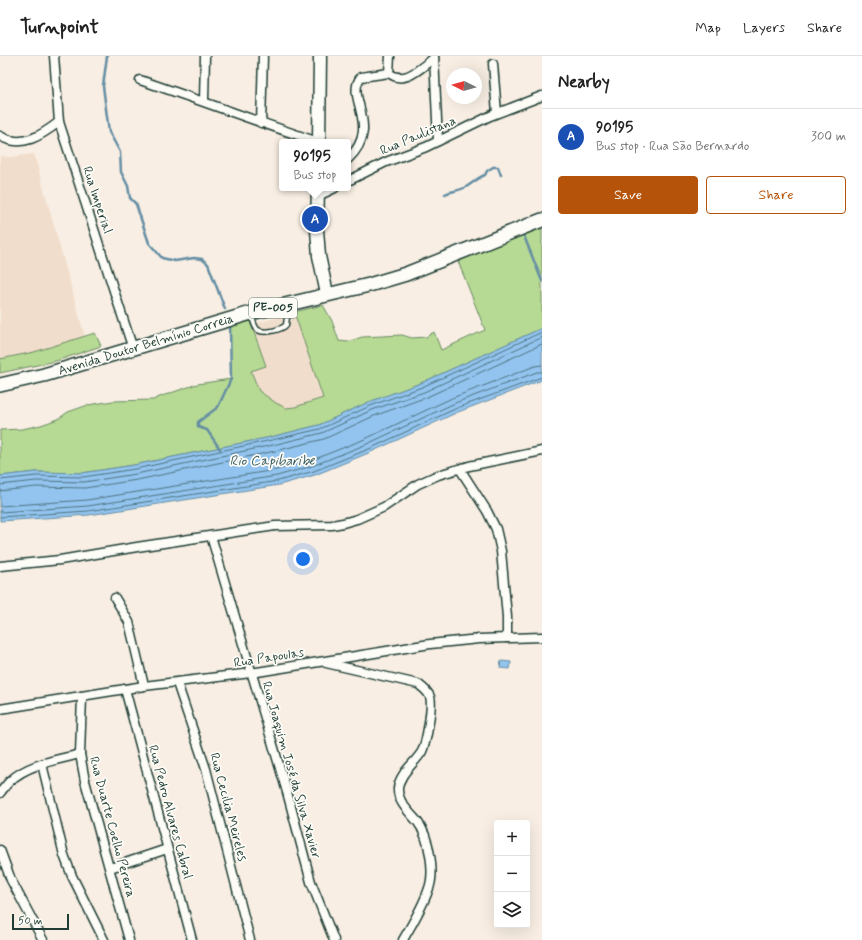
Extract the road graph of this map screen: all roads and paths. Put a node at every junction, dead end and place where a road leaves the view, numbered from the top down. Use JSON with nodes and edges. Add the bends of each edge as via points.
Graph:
{"nodes":[{"id":1,"x":54,"y":56,"type":"edge"},
{"id":2,"x":205,"y":56,"type":"edge"},
{"id":3,"x":263,"y":56,"type":"edge"},
{"id":4,"x":320,"y":56,"type":"edge"},
{"id":5,"x":390,"y":56,"type":"edge"},
{"id":6,"x":434,"y":57,"type":"edge"},
{"id":7,"x":493,"y":64,"type":"dead end"},
{"id":8,"x":389,"y":73,"type":"junction"},
{"id":9,"x":140,"y":80,"type":"dead end"},
{"id":10,"x":542,"y":96,"type":"edge"},
{"id":11,"x":204,"y":101,"type":"junction"},
{"id":12,"x":497,"y":113,"type":"junction"},
{"id":13,"x":59,"y":122,"type":"junction"},
{"id":14,"x":261,"y":123,"type":"junction"},
{"id":15,"x":0,"y":136,"type":"edge"},
{"id":16,"x":309,"y":139,"type":"edge"},
{"id":17,"x":318,"y":139,"type":"edge"},
{"id":18,"x":438,"y":142,"type":"junction"},
{"id":19,"x":351,"y":156,"type":"edge"},
{"id":20,"x":351,"y":180,"type":"edge"},
{"id":21,"x":326,"y":191,"type":"edge"},
{"id":22,"x":542,"y":220,"type":"edge"},
{"id":23,"x":327,"y":294,"type":"junction"},
{"id":24,"x":285,"y":305,"type":"junction"},
{"id":25,"x":251,"y":313,"type":"junction"},
{"id":26,"x":133,"y":349,"type":"junction"},
{"id":27,"x":0,"y":385,"type":"edge"},
{"id":28,"x":542,"y":451,"type":"edge"},
{"id":29,"x":460,"y":469,"type":"junction"},
{"id":30,"x":211,"y":536,"type":"junction"},
{"id":31,"x":0,"y":566,"type":"edge"},
{"id":32,"x":116,"y":598,"type":"dead end"},
{"id":33,"x":542,"y":637,"type":"edge"},
{"id":34,"x":508,"y":638,"type":"junction"},
{"id":35,"x":322,"y":662,"type":"junction"},
{"id":36,"x":251,"y":673,"type":"junction"},
{"id":37,"x":177,"y":683,"type":"junction"},
{"id":38,"x":144,"y":686,"type":"junction"},
{"id":39,"x":125,"y":689,"type":"junction"},
{"id":40,"x":82,"y":696,"type":"junction"},
{"id":41,"x":0,"y":709,"type":"edge"},
{"id":42,"x":80,"y":754,"type":"junction"},
{"id":43,"x":42,"y":764,"type":"junction"},
{"id":44,"x":0,"y":793,"type":"edge"},
{"id":45,"x":168,"y":849,"type":"junction"},
{"id":46,"x":0,"y":850,"type":"edge"},
{"id":47,"x":110,"y":868,"type":"junction"},
{"id":48,"x":43,"y":940,"type":"edge"},
{"id":49,"x":104,"y":940,"type":"edge"},
{"id":50,"x":129,"y":940,"type":"edge"},
{"id":51,"x":192,"y":940,"type":"edge"},
{"id":52,"x":250,"y":940,"type":"edge"},
{"id":53,"x":334,"y":940,"type":"edge"},
{"id":54,"x":403,"y":940,"type":"edge"}],
"edges":[{"from":1,"to":13,"type":"street","name":"Rua Imperial"},
{"from":2,"to":11,"type":"street"},
{"from":3,"to":14,"type":"street"},
{"from":4,"to":17,"type":"street"},
{"from":5,"to":8,"type":"street"},
{"from":6,"to":8,"type":"street","via":[[406,77],[398,78]]},
{"from":6,"to":18,"type":"street"},
{"from":7,"to":12,"type":"street"},
{"from":8,"to":19,"type":"street","via":[[361,77],[358,82],[363,134],[358,148]]},
{"from":9,"to":11,"type":"street"},
{"from":10,"to":12,"type":"street","name":"Rua Paulistana"},
{"from":11,"to":14,"type":"street"},
{"from":12,"to":18,"type":"street","name":"Rua Paulistana"},
{"from":13,"to":15,"type":"street","via":[[35,138],[9,140]]},
{"from":13,"to":26,"type":"street","name":"Rua Imperial"},
{"from":14,"to":16,"type":"street"},
{"from":18,"to":20,"type":"street","name":"Rua Paulistana","via":[[386,162]]},
{"from":21,"to":23,"type":"street","via":[[317,230]]},
{"from":22,"to":23,"type":"main road","name":"Avenida Doutor Belmínio Correia","number":"PE-005","via":[[406,274]]},
{"from":23,"to":24,"type":"main road","name":"Avenida Doutor Belmínio Correia","number":"PE-005"},
{"from":24,"to":25,"type":"main road","name":"Avenida Doutor Belmínio Correia","number":"PE-005"},
{"from":24,"to":25,"type":"lane","via":[[288,321],[279,329],[260,331]]},
{"from":25,"to":26,"type":"main road","name":"Avenida Doutor Belmínio Correia","number":"PE-005"},
{"from":26,"to":27,"type":"main road","name":"Avenida Doutor Belmínio Correia","number":"PE-005"},
{"from":28,"to":29,"type":"street"},
{"from":29,"to":30,"type":"street","via":[[427,479],[384,507],[343,523],[275,526]]},
{"from":29,"to":34,"type":"street","via":[[488,511],[496,529],[501,551]]},
{"from":30,"to":31,"type":"street","via":[[60,560]]},
{"from":30,"to":36,"type":"street","name":"Rua Joaquim José da Silva Xavier"},
{"from":32,"to":38,"type":"street","via":[[129,622]]},
{"from":33,"to":34,"type":"street","name":"Rua Papoulas"},
{"from":34,"to":35,"type":"street","name":"Rua Papoulas","via":[[430,644]]},
{"from":35,"to":36,"type":"street","name":"Rua Papoulas"},
{"from":35,"to":54,"type":"street","via":[[418,684],[430,697],[426,741],[422,752],[404,773],[398,790],[407,811],[421,826],[428,848],[431,872],[429,890]]},
{"from":36,"to":37,"type":"street","name":"Rua Papoulas"},
{"from":36,"to":53,"type":"street","name":"Rua Joaquim José da Silva Xavier","via":[[311,882]]},
{"from":37,"to":38,"type":"street","name":"Rua Papoulas"},
{"from":37,"to":52,"type":"street","name":"Rua Cecilia Meireles","via":[[206,769]]},
{"from":38,"to":39,"type":"street","name":"Rua Papoulas"},
{"from":39,"to":40,"type":"street","name":"Rua Papoulas"},
{"from":39,"to":45,"type":"street","name":"Rua Pedro Alvares Cabral"},
{"from":40,"to":41,"type":"street","name":"Rua Papoulas"},
{"from":40,"to":42,"type":"street","name":"Rua Duarte Coelho Pereira"},
{"from":42,"to":43,"type":"street"},
{"from":42,"to":47,"type":"street","name":"Rua Duarte Coelho Pereira","via":[[85,781]]},
{"from":43,"to":44,"type":"street","via":[[11,780]]},
{"from":43,"to":49,"type":"street","via":[[64,855]]},
{"from":45,"to":47,"type":"street"},
{"from":45,"to":51,"type":"street","name":"Rua Pedro Alvares Cabral"},
{"from":46,"to":48,"type":"street","via":[[11,880]]},
{"from":47,"to":50,"type":"street","name":"Rua Duarte Coelho Pereira"}]}
